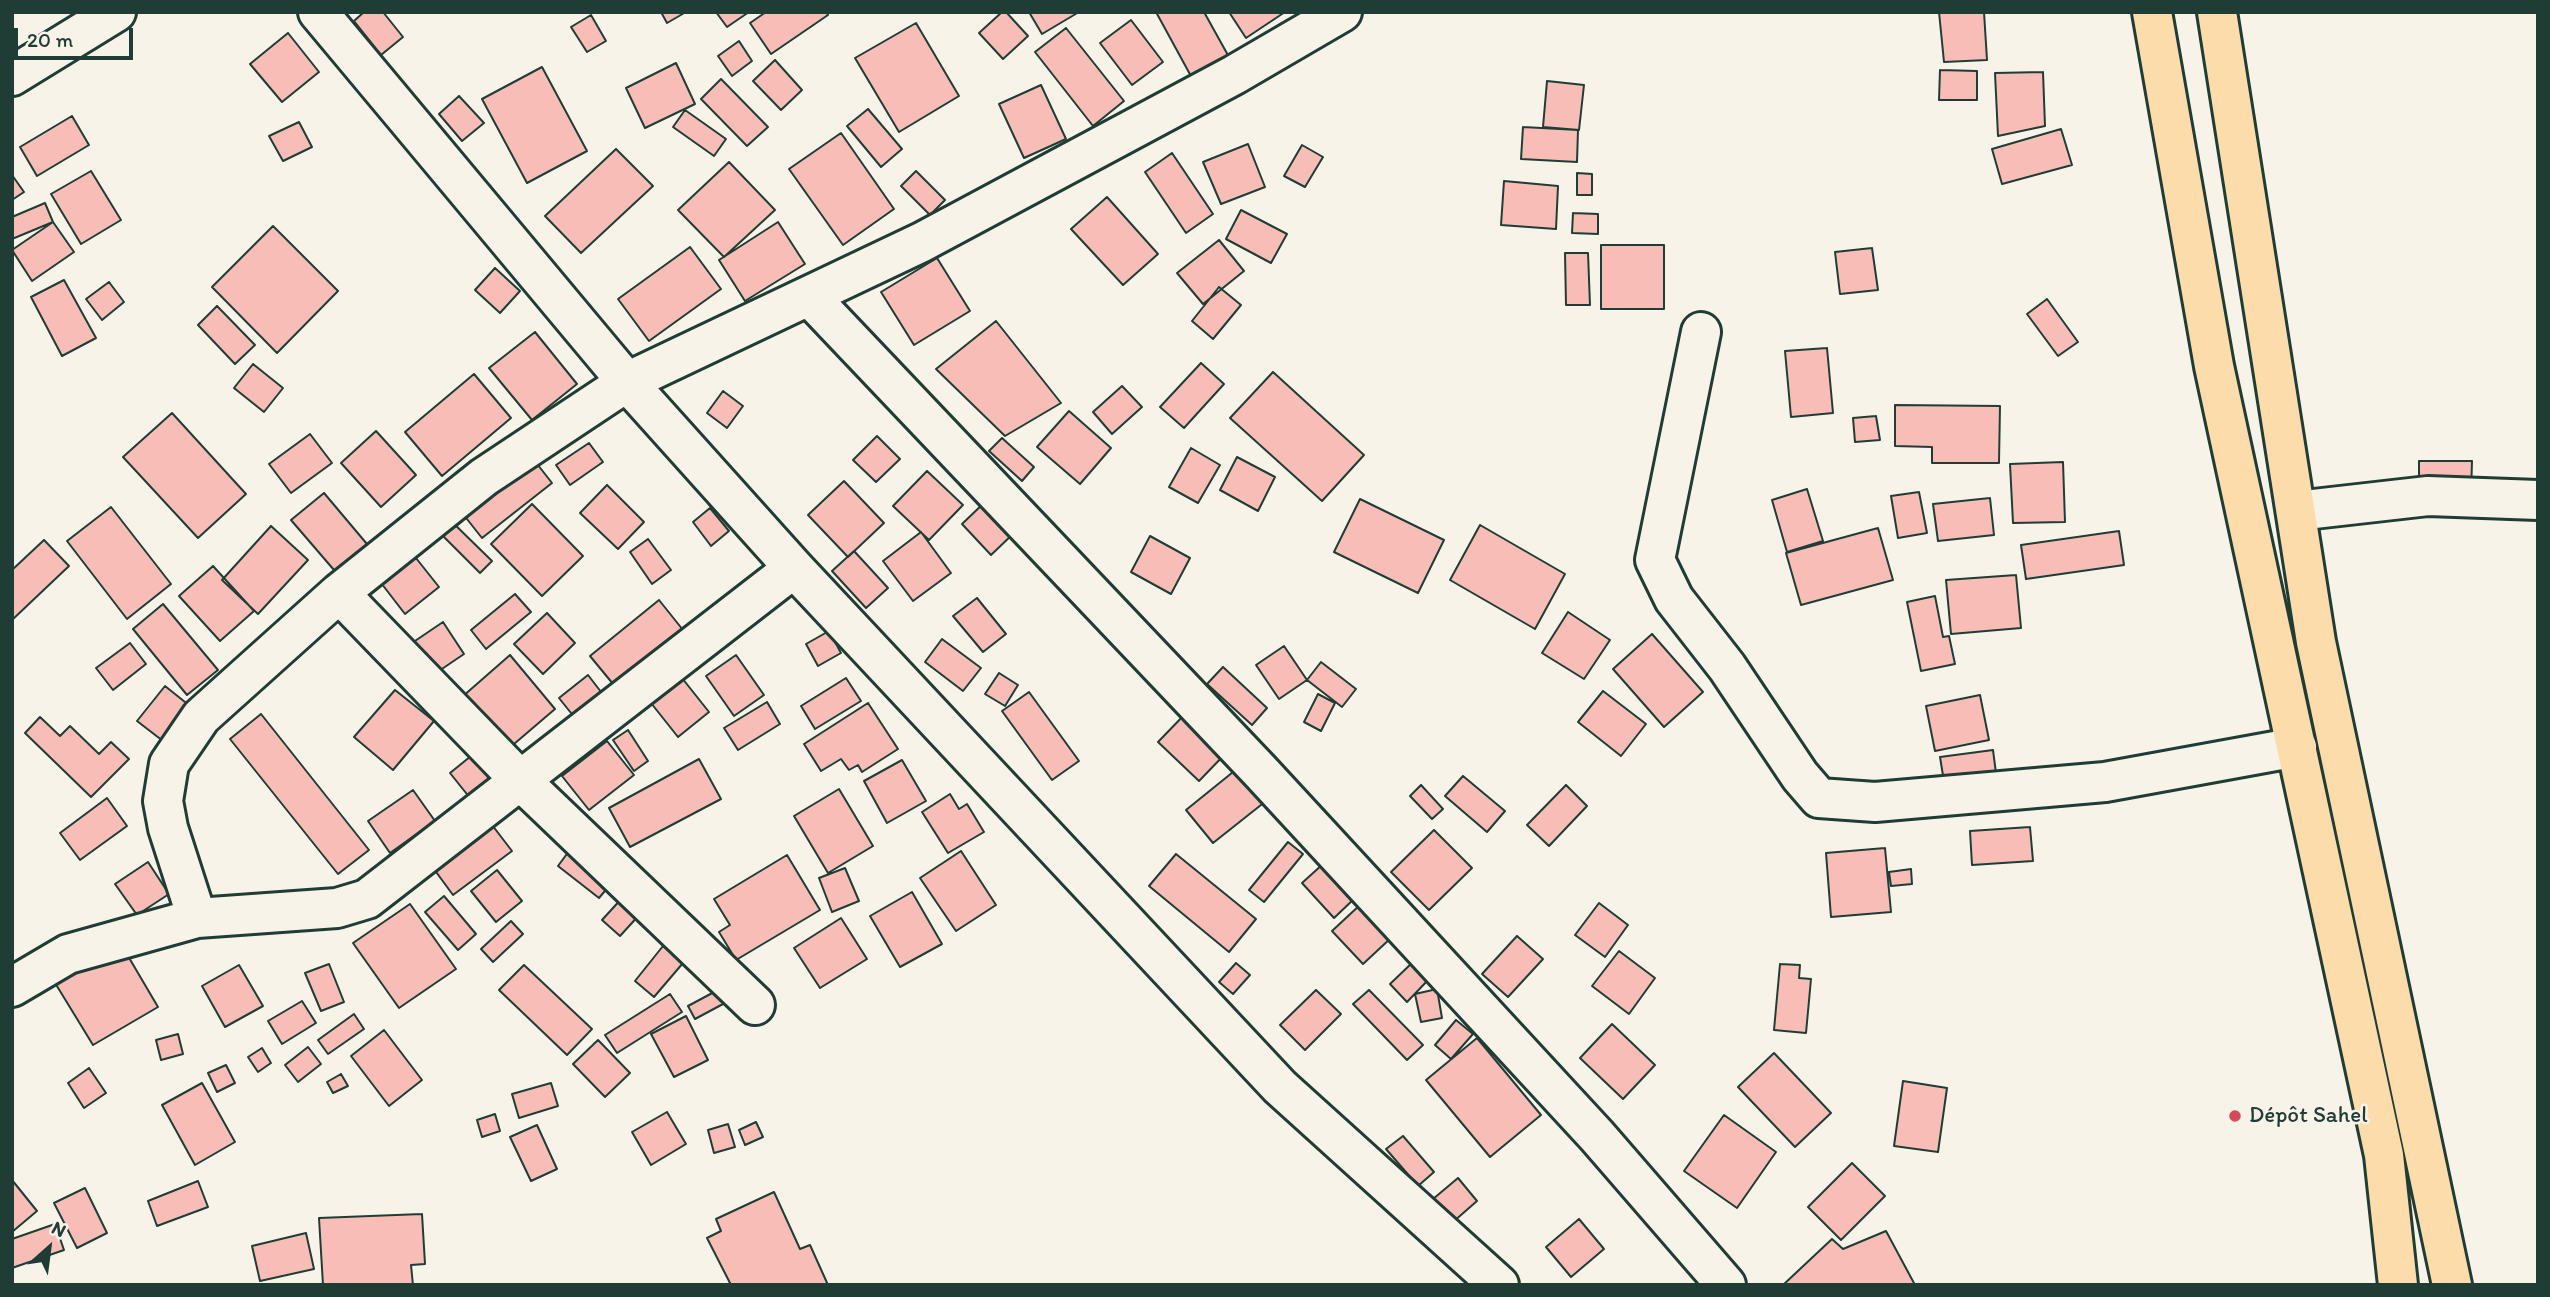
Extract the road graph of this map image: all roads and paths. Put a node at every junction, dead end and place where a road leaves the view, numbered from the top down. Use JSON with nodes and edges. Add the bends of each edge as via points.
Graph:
{"nodes":[{"id":1,"x":116,"y":12,"type":"edge"},
{"id":2,"x":318,"y":12,"type":"edge"},
{"id":3,"x":1342,"y":12,"type":"edge"},
{"id":4,"x":2152,"y":12,"type":"edge"},
{"id":5,"x":2217,"y":12,"type":"edge"},
{"id":6,"x":12,"y":76,"type":"edge"},
{"id":7,"x":809,"y":296,"type":"junction"},
{"id":8,"x":1701,"y":332,"type":"dead end"},
{"id":9,"x":627,"y":382,"type":"junction"},
{"id":10,"x":2538,"y":500,"type":"edge"},
{"id":11,"x":2296,"y":511,"type":"junction"},
{"id":12,"x":793,"y":569,"type":"junction"},
{"id":13,"x":340,"y":593,"type":"junction"},
{"id":14,"x":2297,"y":747,"type":"junction"},
{"id":15,"x":519,"y":779,"type":"junction"},
{"id":16,"x":197,"y":918,"type":"junction"},
{"id":17,"x":12,"y":987,"type":"edge"},
{"id":18,"x":755,"y":1005,"type":"dead end"},
{"id":19,"x":1499,"y":1285,"type":"edge"},
{"id":20,"x":1727,"y":1285,"type":"edge"},
{"id":21,"x":2398,"y":1285,"type":"edge"},
{"id":22,"x":2452,"y":1285,"type":"edge"}],
"edges":[{"from":1,"to":6,"type":"street"},
{"from":2,"to":9,"type":"street"},
{"from":3,"to":7,"type":"street","via":[[1049,175]]},
{"from":4,"to":14,"type":"main road","via":[[2214,366]]},
{"from":5,"to":11,"type":"main road"},
{"from":7,"to":9,"type":"street"},
{"from":7,"to":20,"type":"street","via":[[1270,781],[1597,1136]]},
{"from":8,"to":14,"type":"street","via":[[1655,560],[1674,599],[1819,797],[1875,802],[2105,782]]},
{"from":9,"to":12,"type":"street"},
{"from":9,"to":13,"type":"street","via":[[484,477]]},
{"from":10,"to":11,"type":"street","via":[[2428,496]]},
{"from":11,"to":22,"type":"main road","via":[[2316,642]]},
{"from":12,"to":15,"type":"street","via":[[649,684]]},
{"from":12,"to":19,"type":"street","via":[[1280,1087]]},
{"from":13,"to":15,"type":"street"},
{"from":13,"to":16,"type":"street","via":[[201,717],[169,764],[163,801]]},
{"from":14,"to":21,"type":"main road","via":[[2384,1155]]},
{"from":15,"to":16,"type":"street","via":[[367,899],[337,908]]},
{"from":15,"to":18,"type":"street"},
{"from":16,"to":17,"type":"street","via":[[68,954]]}]}
